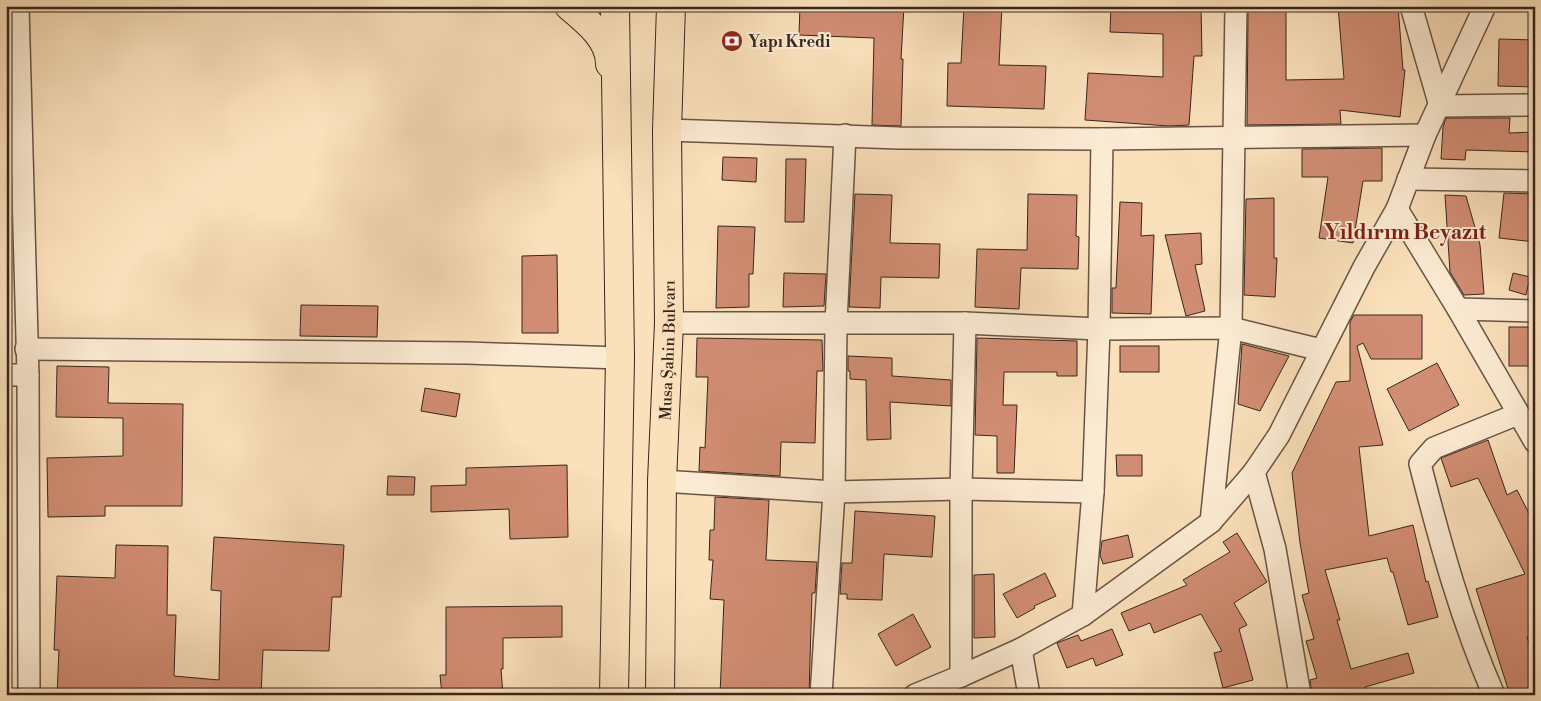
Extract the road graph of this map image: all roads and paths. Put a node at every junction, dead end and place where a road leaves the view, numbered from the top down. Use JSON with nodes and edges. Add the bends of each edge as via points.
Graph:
{"nodes":[{"id":1,"x":18,"y":6,"type":"edge"},
{"id":2,"x":570,"y":6,"type":"edge"},
{"id":3,"x":615,"y":6,"type":"edge"},
{"id":4,"x":672,"y":6,"type":"edge"},
{"id":5,"x":1236,"y":6,"type":"edge"},
{"id":6,"x":1410,"y":6,"type":"edge"},
{"id":7,"x":1422,"y":6,"type":"edge"},
{"id":8,"x":1484,"y":6,"type":"edge"},
{"id":9,"x":1442,"y":100,"type":"junction"},
{"id":10,"x":1535,"y":105,"type":"edge"},
{"id":11,"x":667,"y":130,"type":"junction"},
{"id":12,"x":845,"y":135,"type":"junction"},
{"id":13,"x":1425,"y":135,"type":"junction"},
{"id":14,"x":1233,"y":136,"type":"junction"},
{"id":15,"x":1102,"y":139,"type":"junction"},
{"id":16,"x":1408,"y":179,"type":"junction"},
{"id":17,"x":1535,"y":181,"type":"edge"},
{"id":18,"x":1397,"y":209,"type":"junction"},
{"id":19,"x":1458,"y":309,"type":"junction"},
{"id":20,"x":1535,"y":312,"type":"edge"},
{"id":21,"x":836,"y":322,"type":"junction"},
{"id":22,"x":669,"y":323,"type":"junction"},
{"id":23,"x":965,"y":323,"type":"junction"},
{"id":24,"x":1231,"y":328,"type":"junction"},
{"id":25,"x":1099,"y":329,"type":"junction"},
{"id":26,"x":26,"y":349,"type":"junction"},
{"id":27,"x":1321,"y":350,"type":"junction"},
{"id":28,"x":620,"y":358,"type":"junction"},
{"id":29,"x":6,"y":375,"type":"edge"},
{"id":30,"x":28,"y":375,"type":"junction"},
{"id":31,"x":1518,"y":414,"type":"junction"},
{"id":32,"x":1535,"y":442,"type":"edge"},
{"id":33,"x":1254,"y":472,"type":"junction"},
{"id":34,"x":662,"y":481,"type":"junction"},
{"id":35,"x":961,"y":489,"type":"junction"},
{"id":36,"x":834,"y":492,"type":"junction"},
{"id":37,"x":1093,"y":492,"type":"junction"},
{"id":38,"x":1211,"y":522,"type":"junction"},
{"id":39,"x":1082,"y":614,"type":"junction"},
{"id":40,"x":1021,"y":649,"type":"junction"},
{"id":41,"x":961,"y":676,"type":"junction"},
{"id":42,"x":29,"y":695,"type":"edge"},
{"id":43,"x":614,"y":695,"type":"edge"},
{"id":44,"x":660,"y":695,"type":"edge"},
{"id":45,"x":821,"y":695,"type":"edge"},
{"id":46,"x":915,"y":695,"type":"edge"},
{"id":47,"x":1029,"y":695,"type":"edge"},
{"id":48,"x":1300,"y":695,"type":"edge"},
{"id":49,"x":1494,"y":695,"type":"edge"}],
"edges":[{"from":1,"to":26,"type":"street"},
{"from":2,"to":28,"type":"main road","via":[[597,32],[610,58],[610,279]]},
{"from":3,"to":28,"type":"main road"},
{"from":4,"to":11,"type":"main road","name":"Musa Şahin Bulvarı"},
{"from":5,"to":14,"type":"street"},
{"from":6,"to":9,"type":"street"},
{"from":7,"to":9,"type":"street"},
{"from":8,"to":9,"type":"street"},
{"from":9,"to":10,"type":"street"},
{"from":9,"to":13,"type":"street"},
{"from":11,"to":12,"type":"street"},
{"from":11,"to":22,"type":"main road","name":"Musa Şahin Bulvarı"},
{"from":12,"to":15,"type":"street"},
{"from":12,"to":21,"type":"street"},
{"from":13,"to":14,"type":"street"},
{"from":13,"to":16,"type":"street"},
{"from":14,"to":15,"type":"street"},
{"from":14,"to":24,"type":"street"},
{"from":15,"to":25,"type":"street"},
{"from":16,"to":17,"type":"street"},
{"from":16,"to":18,"type":"street"},
{"from":18,"to":19,"type":"street"},
{"from":18,"to":27,"type":"street"},
{"from":19,"to":20,"type":"street"},
{"from":19,"to":31,"type":"street"},
{"from":21,"to":22,"type":"street"},
{"from":21,"to":23,"type":"street"},
{"from":21,"to":36,"type":"street"},
{"from":22,"to":34,"type":"main road","name":"Musa Şahin Bulvarı"},
{"from":23,"to":25,"type":"street"},
{"from":23,"to":35,"type":"street"},
{"from":24,"to":25,"type":"street"},
{"from":24,"to":27,"type":"street"},
{"from":24,"to":38,"type":"street"},
{"from":25,"to":37,"type":"street"},
{"from":26,"to":28,"type":"street","via":[[467,353]]},
{"from":26,"to":30,"type":"street"},
{"from":27,"to":33,"type":"street","via":[[1278,434]]},
{"from":28,"to":43,"type":"main road"},
{"from":29,"to":30,"type":"street"},
{"from":30,"to":42,"type":"street"},
{"from":31,"to":32,"type":"street"},
{"from":31,"to":49,"type":"street","via":[[1434,448],[1420,464],[1446,565]]},
{"from":33,"to":38,"type":"street"},
{"from":33,"to":48,"type":"street","via":[[1275,550]]},
{"from":34,"to":36,"type":"street"},
{"from":34,"to":44,"type":"main road","name":"Musa Şahin Bulvarı"},
{"from":35,"to":36,"type":"street"},
{"from":35,"to":37,"type":"street"},
{"from":35,"to":41,"type":"street"},
{"from":36,"to":45,"type":"street"},
{"from":37,"to":39,"type":"street"},
{"from":38,"to":39,"type":"street"},
{"from":39,"to":40,"type":"street"},
{"from":40,"to":41,"type":"street"},
{"from":40,"to":47,"type":"street"},
{"from":41,"to":46,"type":"street"}]}
